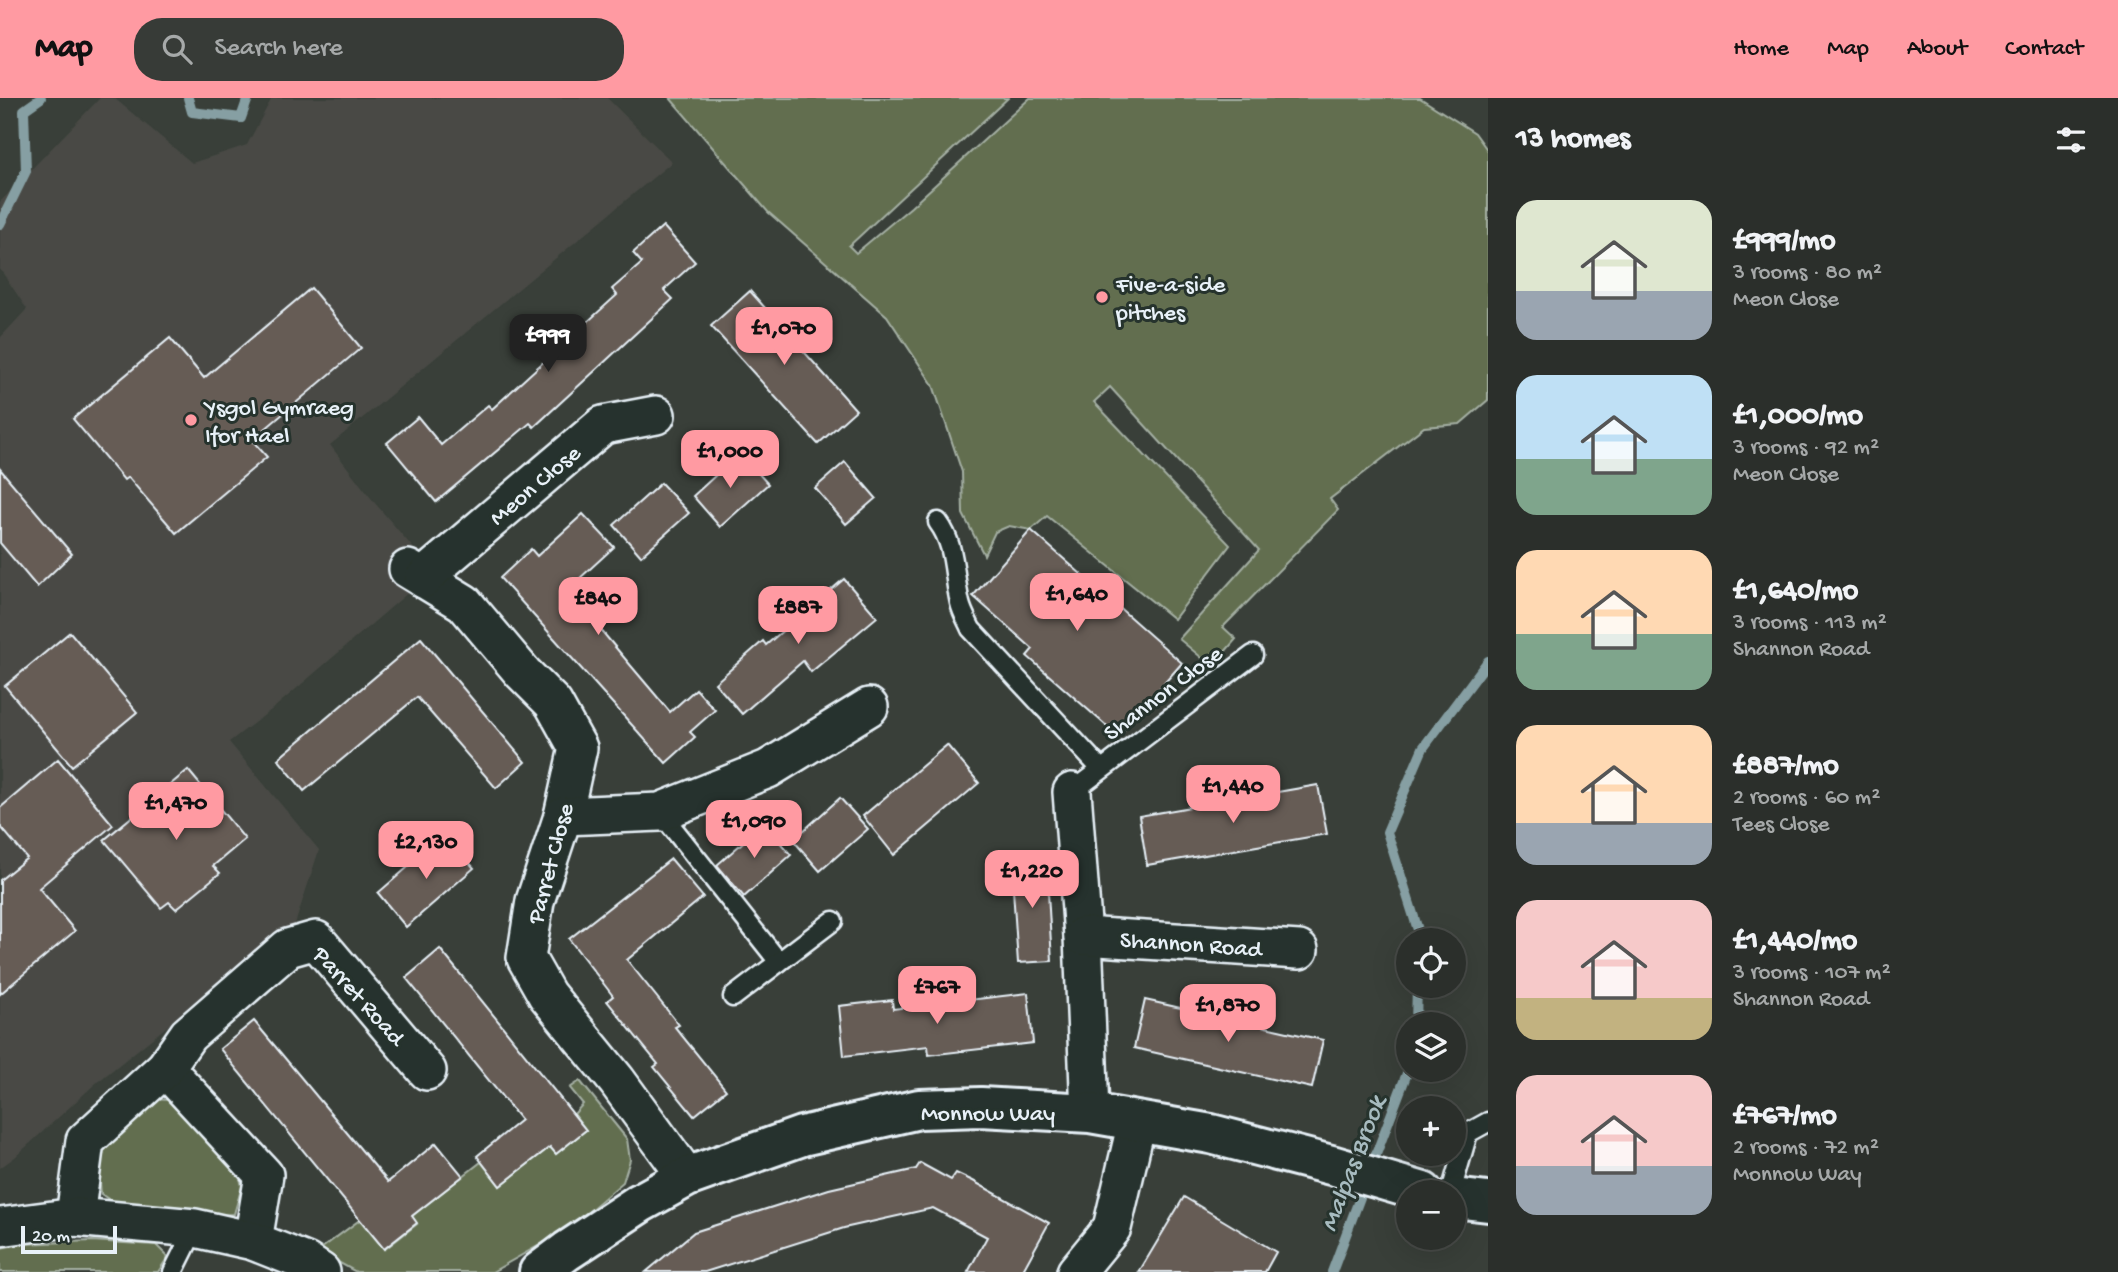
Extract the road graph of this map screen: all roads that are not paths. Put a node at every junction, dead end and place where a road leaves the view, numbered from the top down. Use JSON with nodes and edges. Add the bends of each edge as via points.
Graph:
{"nodes":[{"id":1,"x":656,"y":415,"type":"dead end"},
{"id":2,"x":938,"y":522,"type":"dead end"},
{"id":3,"x":416,"y":574,"type":"joint"},
{"id":4,"x":1253,"y":655,"type":"dead end"},
{"id":5,"x":869,"y":707,"type":"dead end"},
{"id":6,"x":1101,"y":769,"type":"junction"},
{"id":7,"x":1072,"y":792,"type":"joint"},
{"id":8,"x":660,"y":812,"type":"junction"},
{"id":9,"x":563,"y":816,"type":"junction"},
{"id":10,"x":833,"y":921,"type":"dead end"},
{"id":11,"x":1083,"y":936,"type":"junction"},
{"id":12,"x":1299,"y":950,"type":"dead end"},
{"id":13,"x":779,"y":962,"type":"junction"},
{"id":14,"x":733,"y":998,"type":"dead end"},
{"id":15,"x":165,"y":1069,"type":"junction"},
{"id":16,"x":427,"y":1071,"type":"dead end"},
{"id":17,"x":1090,"y":1113,"type":"junction"},
{"id":18,"x":1137,"y":1122,"type":"junction"},
{"id":19,"x":1488,"y":1122,"type":"edge"},
{"id":20,"x":687,"y":1177,"type":"junction"},
{"id":21,"x":1454,"y":1180,"type":"edge"},
{"id":22,"x":1396,"y":1184,"type":"edge"},
{"id":23,"x":1466,"y":1199,"type":"edge"},
{"id":24,"x":1488,"y":1202,"type":"edge"},
{"id":25,"x":75,"y":1217,"type":"junction"},
{"id":26,"x":0,"y":1227,"type":"edge"},
{"id":27,"x":195,"y":1228,"type":"junction"},
{"id":28,"x":253,"y":1241,"type":"junction"},
{"id":29,"x":173,"y":1272,"type":"edge"},
{"id":30,"x":321,"y":1272,"type":"edge"},
{"id":31,"x":539,"y":1272,"type":"edge"},
{"id":32,"x":1076,"y":1272,"type":"edge"}],
"edges":[{"from":1,"to":3,"type":"street","name":"Meon Close","via":[[603,425],[432,570]]},
{"from":2,"to":6,"type":"lane","name":"Shannon Close","via":[[953,553],[960,607],[971,629]]},
{"from":3,"to":9,"type":"street","name":"Parret Close","via":[[464,603],[552,703],[578,748]]},
{"from":4,"to":6,"type":"lane","name":"Shannon Close"},
{"from":5,"to":8,"type":"street","via":[[768,769]]},
{"from":6,"to":7,"type":"lane","name":"Shannon Close"},
{"from":7,"to":11,"type":"street","name":"Shannon Road"},
{"from":8,"to":9,"type":"street"},
{"from":8,"to":13,"type":"lane"},
{"from":9,"to":20,"type":"street","name":"Parret Close","via":[[535,901],[526,958],[547,995]]},
{"from":10,"to":13,"type":"lane"},
{"from":11,"to":12,"type":"street","name":"Shannon Road"},
{"from":11,"to":17,"type":"street","name":"Shannon Road"},
{"from":13,"to":14,"type":"lane"},
{"from":15,"to":16,"type":"street","name":"Parret Road","via":[[188,1035],[288,948],[316,940]]},
{"from":15,"to":25,"type":"street","name":"Parret Road","via":[[85,1141]]},
{"from":15,"to":28,"type":"street","via":[[264,1175]]},
{"from":17,"to":18,"type":"street","name":"Monnow Way"},
{"from":17,"to":20,"type":"street","name":"Monnow Way","via":[[919,1109],[802,1136]]},
{"from":18,"to":22,"type":"street","name":"Monnow Way","via":[[1211,1134]]},
{"from":18,"to":32,"type":"street","via":[[1112,1228]]},
{"from":19,"to":21,"type":"lane","via":[[1468,1133]]},
{"from":20,"to":31,"type":"street","name":"Monnow Way","via":[[640,1203]]},
{"from":23,"to":24,"type":"street"},
{"from":25,"to":26,"type":"street"},
{"from":25,"to":27,"type":"street"},
{"from":27,"to":28,"type":"street"},
{"from":27,"to":29,"type":"lane"},
{"from":28,"to":30,"type":"street"}]}
